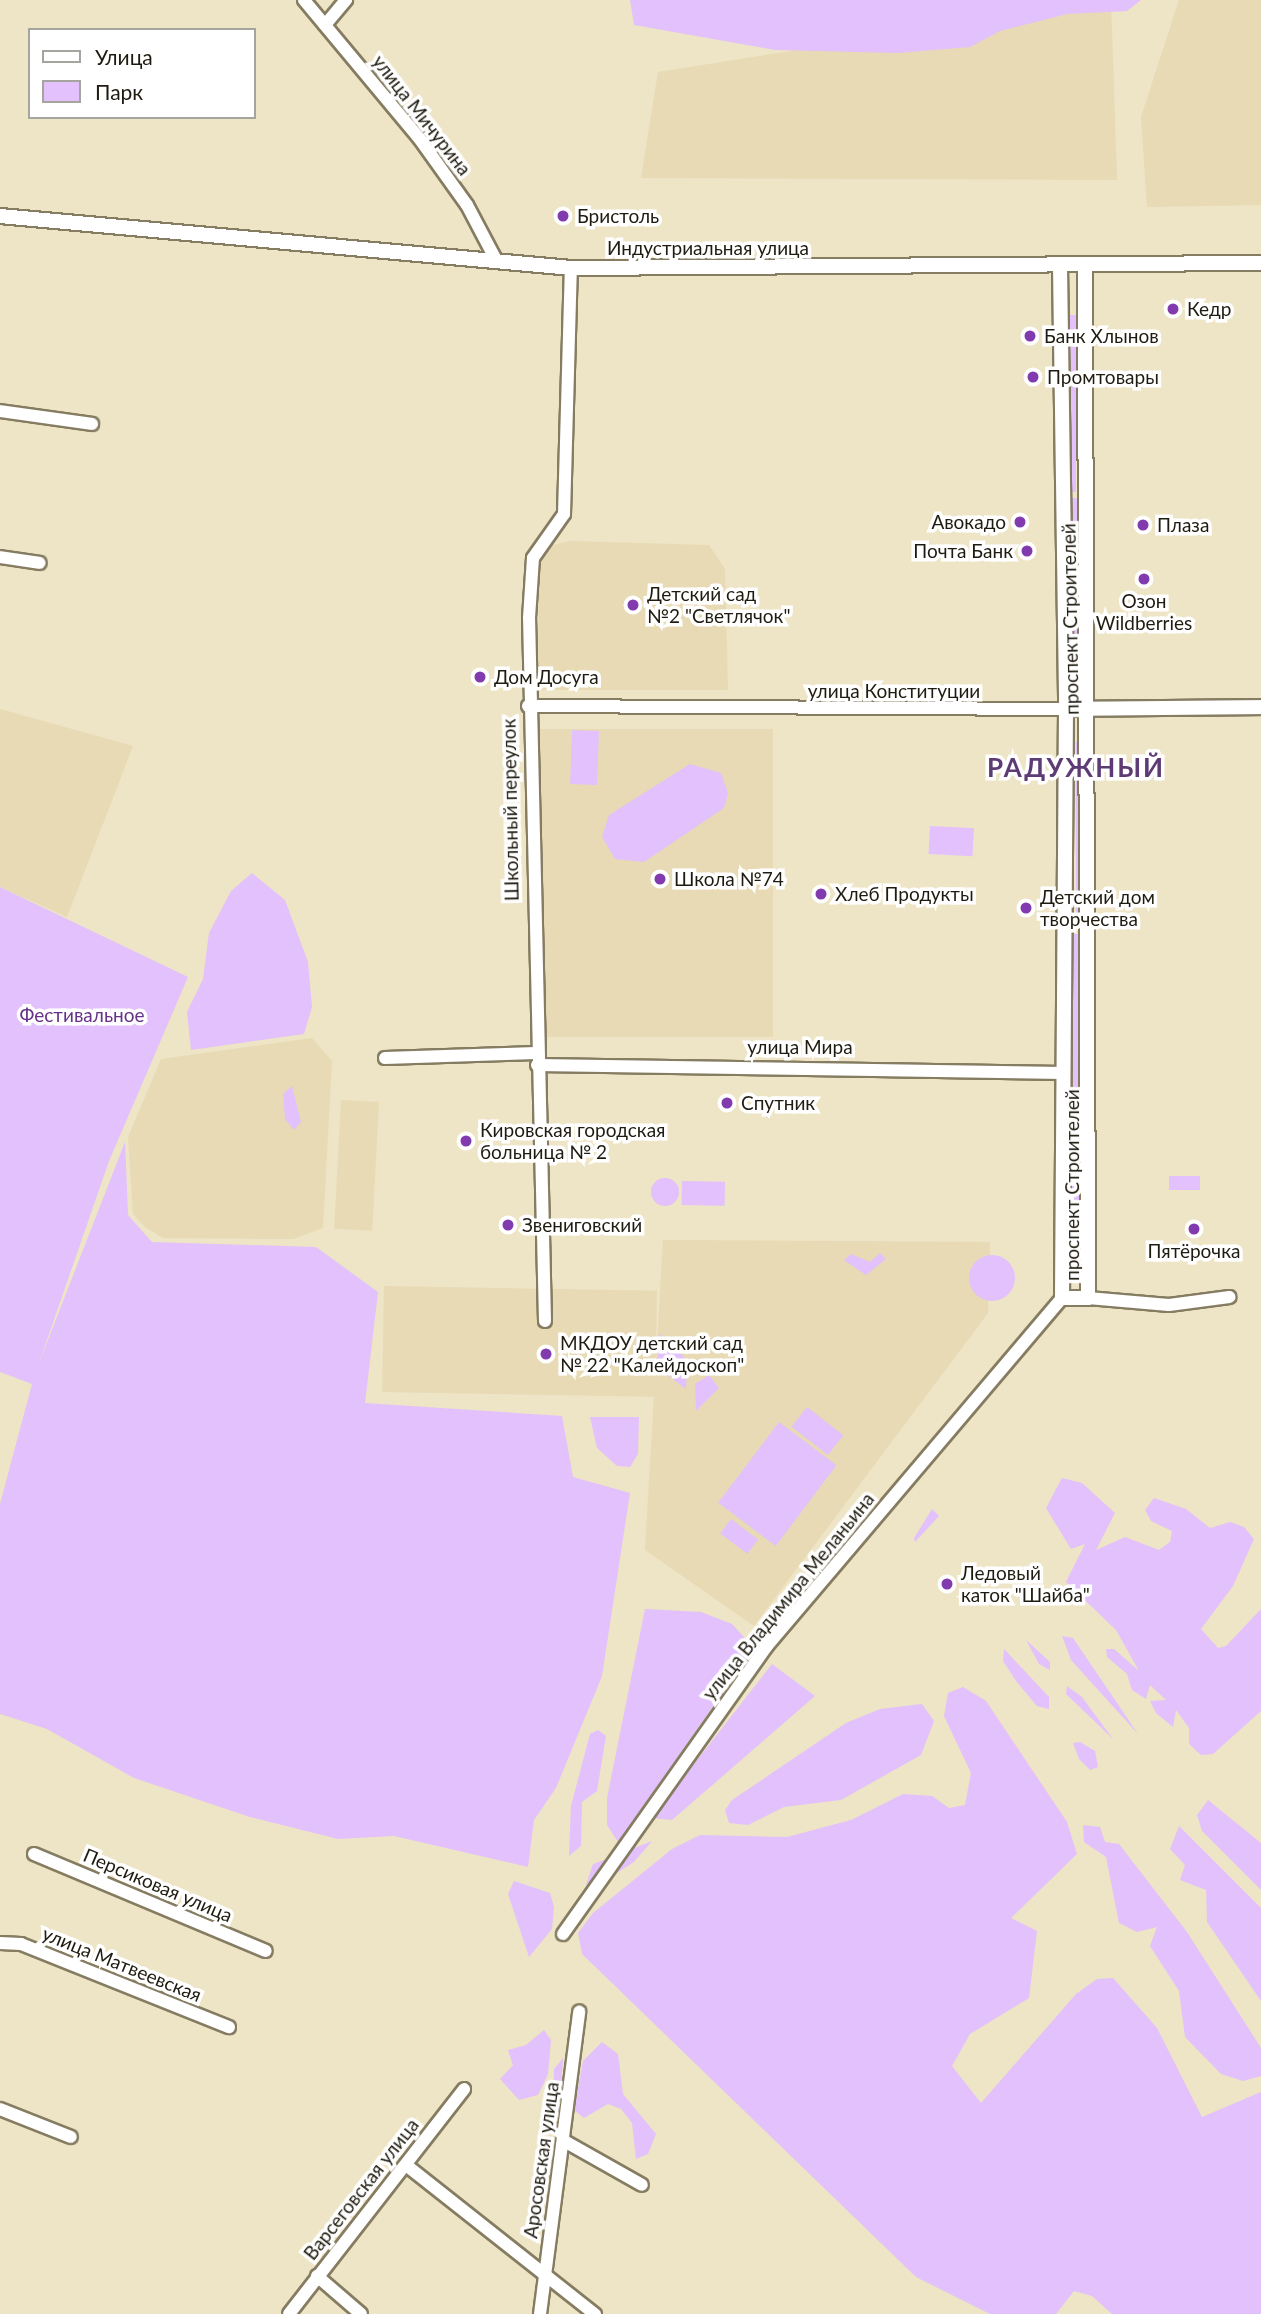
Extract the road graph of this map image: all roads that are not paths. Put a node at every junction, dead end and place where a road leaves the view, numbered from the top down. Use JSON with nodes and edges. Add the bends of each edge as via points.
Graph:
{"nodes":[{"id":1,"x":304,"y":0,"type":"edge"},
{"id":2,"x":346,"y":0,"type":"edge"},
{"id":3,"x":325,"y":25,"type":"junction"},
{"id":4,"x":0,"y":216,"type":"edge"},
{"id":5,"x":497,"y":262,"type":"junction"},
{"id":6,"x":1261,"y":263,"type":"edge"},
{"id":7,"x":1060,"y":266,"type":"junction"},
{"id":8,"x":1085,"y":266,"type":"junction"},
{"id":9,"x":571,"y":268,"type":"junction"},
{"id":10,"x":0,"y":411,"type":"edge"},
{"id":11,"x":92,"y":424,"type":"dead end"},
{"id":12,"x":0,"y":558,"type":"edge"},
{"id":13,"x":40,"y":563,"type":"dead end"},
{"id":14,"x":528,"y":706,"type":"junction"},
{"id":15,"x":1261,"y":707,"type":"edge"},
{"id":16,"x":1066,"y":709,"type":"junction"},
{"id":17,"x":1091,"y":709,"type":"junction"},
{"id":18,"x":385,"y":1058,"type":"dead end"},
{"id":19,"x":536,"y":1059,"type":"junction"},
{"id":20,"x":1064,"y":1073,"type":"junction"},
{"id":21,"x":1229,"y":1297,"type":"dead end"},
{"id":22,"x":1062,"y":1298,"type":"junction"},
{"id":23,"x":1088,"y":1298,"type":"junction"},
{"id":24,"x":545,"y":1321,"type":"dead end"},
{"id":25,"x":34,"y":1854,"type":"dead end"},
{"id":26,"x":563,"y":1934,"type":"dead end"},
{"id":27,"x":0,"y":1943,"type":"edge"},
{"id":28,"x":266,"y":1951,"type":"dead end"},
{"id":29,"x":579,"y":2012,"type":"dead end"},
{"id":30,"x":229,"y":2028,"type":"dead end"},
{"id":31,"x":464,"y":2089,"type":"dead end"},
{"id":32,"x":0,"y":2109,"type":"edge"},
{"id":33,"x":71,"y":2137,"type":"dead end"},
{"id":34,"x":566,"y":2142,"type":"junction"},
{"id":35,"x":407,"y":2165,"type":"junction"},
{"id":36,"x":642,"y":2185,"type":"dead end"},
{"id":37,"x":545,"y":2274,"type":"junction"},
{"id":38,"x":317,"y":2276,"type":"junction"},
{"id":39,"x":289,"y":2314,"type":"edge"},
{"id":40,"x":361,"y":2314,"type":"edge"},
{"id":41,"x":540,"y":2314,"type":"edge"},
{"id":42,"x":594,"y":2314,"type":"edge"}],
"edges":[{"from":1,"to":3,"type":"street","name":"улица Мичурина"},
{"from":2,"to":3,"type":"street"},
{"from":3,"to":5,"type":"street","name":"улица Мичурина","via":[[419,138],[467,205]]},
{"from":4,"to":5,"type":"street","name":"Индустриальная улица"},
{"from":5,"to":9,"type":"street","name":"Индустриальная улица"},
{"from":6,"to":8,"type":"street","name":"Индустриальная улица"},
{"from":7,"to":8,"type":"street","name":"Индустриальная улица"},
{"from":7,"to":9,"type":"street","name":"Индустриальная улица"},
{"from":7,"to":16,"type":"street","name":"проспект Строителей"},
{"from":8,"to":17,"type":"street","name":"проспект Строителей"},
{"from":9,"to":14,"type":"street","name":"Школьный переулок","via":[[564,514],[531,566]]},
{"from":10,"to":11,"type":"street"},
{"from":12,"to":13,"type":"street"},
{"from":14,"to":16,"type":"street","name":"улица Конституции"},
{"from":14,"to":19,"type":"street","name":"Школьный переулок"},
{"from":15,"to":17,"type":"street","name":"улица Конституции"},
{"from":16,"to":17,"type":"street","name":"улица Конституции"},
{"from":16,"to":20,"type":"street","name":"проспект Строителей"},
{"from":17,"to":23,"type":"street","name":"проспект Строителей"},
{"from":18,"to":19,"type":"street","name":"улица Мира"},
{"from":19,"to":20,"type":"street","name":"улица Мира"},
{"from":19,"to":24,"type":"street","name":"Школьный переулок"},
{"from":20,"to":22,"type":"street","name":"проспект Строителей"},
{"from":21,"to":23,"type":"street","via":[[1169,1305]]},
{"from":22,"to":23,"type":"street","name":"проспект Строителей"},
{"from":22,"to":26,"type":"street","name":"улица Владимира Меланьина","via":[[766,1647]]},
{"from":25,"to":28,"type":"street","name":"Персиковая улица"},
{"from":27,"to":30,"type":"street","name":"улица Матвеевская","via":[[21,1944]]},
{"from":29,"to":34,"type":"street","name":"Аросовская улица"},
{"from":31,"to":35,"type":"street","name":"Варсеговская улица"},
{"from":32,"to":33,"type":"street"},
{"from":34,"to":36,"type":"street"},
{"from":34,"to":37,"type":"street","name":"Аросовская улица"},
{"from":35,"to":37,"type":"street"},
{"from":35,"to":38,"type":"street","name":"Варсеговская улица"},
{"from":37,"to":41,"type":"street","name":"Аросовская улица"},
{"from":37,"to":42,"type":"street"},
{"from":38,"to":39,"type":"street","name":"Варсеговская улица"},
{"from":38,"to":40,"type":"street"}]}
